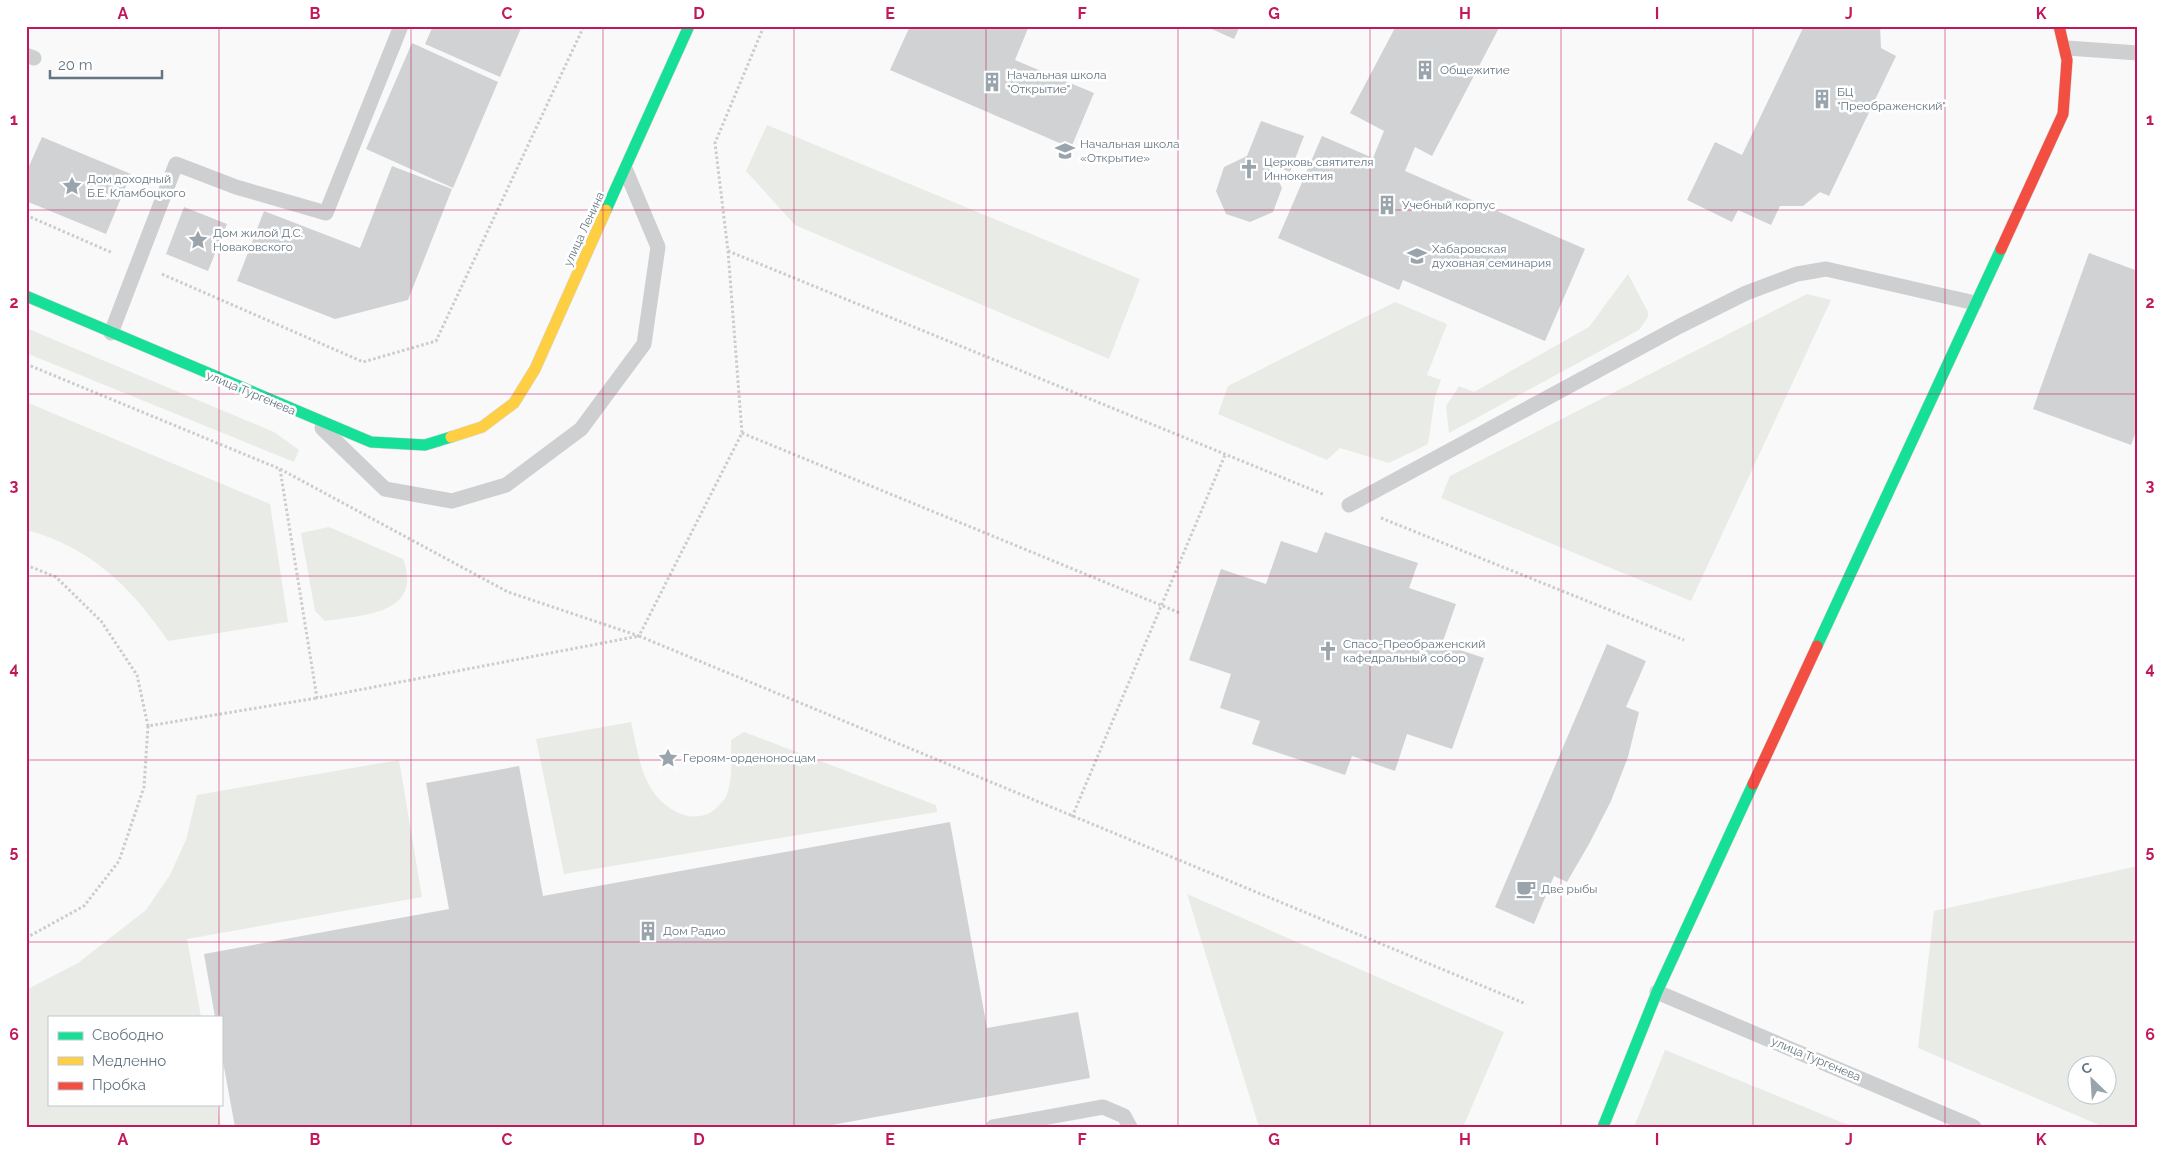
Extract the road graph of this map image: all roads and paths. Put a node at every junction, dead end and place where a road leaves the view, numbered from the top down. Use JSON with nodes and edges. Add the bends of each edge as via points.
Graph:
{"nodes":[{"id":1,"x":401,"y":26,"type":"edge"},
{"id":2,"x":584,"y":26,"type":"edge"},
{"id":3,"x":689,"y":26,"type":"edge"},
{"id":4,"x":764,"y":26,"type":"edge"},
{"id":5,"x":2058,"y":26,"type":"edge"},
{"id":6,"x":2067,"y":48,"type":"junction"},
{"id":7,"x":2138,"y":53,"type":"edge"},
{"id":8,"x":626,"y":171,"type":"junction"},
{"id":9,"x":26,"y":215,"type":"edge"},
{"id":10,"x":728,"y":251,"type":"junction"},
{"id":11,"x":137,"y":264,"type":"junction"},
{"id":12,"x":26,"y":296,"type":"edge"},
{"id":13,"x":1975,"y":303,"type":"junction"},
{"id":14,"x":111,"y":333,"type":"junction"},
{"id":15,"x":26,"y":364,"type":"edge"},
{"id":16,"x":311,"y":419,"type":"junction"},
{"id":17,"x":482,"y":427,"type":"joint"},
{"id":18,"x":742,"y":433,"type":"junction"},
{"id":19,"x":1225,"y":455,"type":"junction"},
{"id":20,"x":280,"y":469,"type":"junction"},
{"id":21,"x":1349,"y":505,"type":"junction"},
{"id":22,"x":26,"y":565,"type":"edge"},
{"id":23,"x":1162,"y":604,"type":"junction"},
{"id":24,"x":1180,"y":612,"type":"dead end"},
{"id":25,"x":639,"y":636,"type":"junction"},
{"id":26,"x":1684,"y":640,"type":"dead end"},
{"id":27,"x":317,"y":698,"type":"junction"},
{"id":28,"x":148,"y":726,"type":"junction"},
{"id":29,"x":1072,"y":817,"type":"junction"},
{"id":30,"x":26,"y":938,"type":"edge"},
{"id":31,"x":1657,"y":992,"type":"junction"},
{"id":32,"x":1526,"y":1004,"type":"dead end"},
{"id":33,"x":992,"y":1127,"type":"edge"},
{"id":34,"x":1130,"y":1127,"type":"edge"},
{"id":35,"x":1604,"y":1127,"type":"edge"},
{"id":36,"x":1974,"y":1127,"type":"edge"}],
"edges":[{"from":1,"to":11,"type":"lane","via":[[326,213],[236,187],[176,164]]},
{"from":2,"to":11,"type":"path","via":[[436,341],[363,362]]},
{"from":3,"to":8,"type":"street","name":"улица Ленина"},
{"from":4,"to":10,"type":"path","via":[[715,143]]},
{"from":5,"to":6,"type":"street"},
{"from":6,"to":7,"type":"lane"},
{"from":6,"to":13,"type":"street","via":[[2068,75],[2063,114]]},
{"from":8,"to":16,"type":"lane","via":[[658,247],[644,344],[581,429],[506,485],[452,501],[385,489]]},
{"from":8,"to":17,"type":"street","name":"улица Ленина","via":[[536,369],[514,403]]},
{"from":9,"to":11,"type":"path"},
{"from":10,"to":18,"type":"path"},
{"from":10,"to":19,"type":"path"},
{"from":11,"to":14,"type":"lane"},
{"from":12,"to":14,"type":"street","name":"улица Тургенева"},
{"from":13,"to":21,"type":"lane","via":[[1826,269],[1796,274],[1746,293],[1680,326]]},
{"from":13,"to":31,"type":"street"},
{"from":14,"to":16,"type":"street","name":"улица Тургенева"},
{"from":15,"to":20,"type":"path"},
{"from":16,"to":17,"type":"street","name":"улица Тургенева","via":[[371,442],[425,445]]},
{"from":18,"to":23,"type":"path"},
{"from":18,"to":25,"type":"path"},
{"from":19,"to":21,"type":"path"},
{"from":19,"to":23,"type":"path"},
{"from":20,"to":25,"type":"path","via":[[508,592]]},
{"from":20,"to":27,"type":"path"},
{"from":21,"to":26,"type":"path"},
{"from":22,"to":28,"type":"path","via":[[56,577],[101,620],[137,675]]},
{"from":23,"to":24,"type":"path"},
{"from":23,"to":29,"type":"path"},
{"from":25,"to":27,"type":"path"},
{"from":25,"to":29,"type":"path"},
{"from":27,"to":28,"type":"path"},
{"from":28,"to":30,"type":"path","via":[[144,787],[120,861],[84,906]]},
{"from":29,"to":32,"type":"path"},
{"from":31,"to":35,"type":"street"},
{"from":31,"to":36,"type":"lane","name":"улица Тургенева"},
{"from":33,"to":34,"type":"lane","via":[[1103,1107],[1124,1116]]}]}
